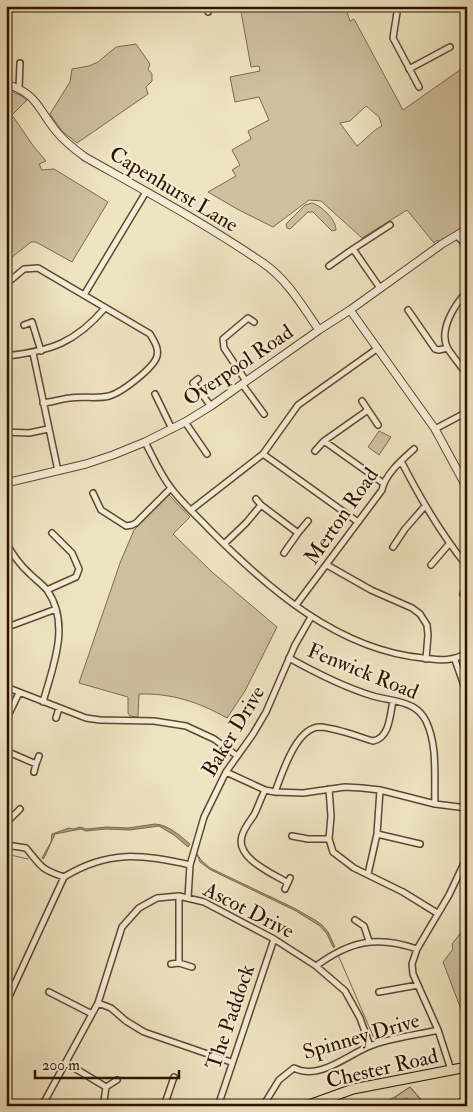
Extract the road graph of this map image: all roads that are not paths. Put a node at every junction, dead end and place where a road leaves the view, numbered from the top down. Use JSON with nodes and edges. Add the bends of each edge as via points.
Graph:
{"nodes":[{"id":1,"x":398,"y":6,"type":"edge"},
{"id":2,"x":450,"y":47,"type":"dead end"},
{"id":3,"x":20,"y":63,"type":"dead end"},
{"id":4,"x":409,"y":69,"type":"junction"},
{"id":5,"x":6,"y":84,"type":"edge"},
{"id":6,"x":419,"y":87,"type":"dead end"},
{"id":7,"x":19,"y":88,"type":"junction"},
{"id":8,"x":146,"y":192,"type":"junction"},
{"id":9,"x":390,"y":225,"type":"dead end"},
{"id":10,"x":467,"y":229,"type":"edge"},
{"id":11,"x":456,"y":236,"type":"junction"},
{"id":12,"x":467,"y":246,"type":"edge"},
{"id":13,"x":353,"y":250,"type":"junction"},
{"id":14,"x":329,"y":267,"type":"dead end"},
{"id":15,"x":6,"y":284,"type":"edge"},
{"id":16,"x":380,"y":288,"type":"junction"},
{"id":17,"x":467,"y":292,"type":"edge"},
{"id":18,"x":84,"y":295,"type":"junction"},
{"id":19,"x":105,"y":308,"type":"junction"},
{"id":20,"x":350,"y":310,"type":"junction"},
{"id":21,"x":411,"y":312,"type":"dead end"},
{"id":22,"x":254,"y":322,"type":"dead end"},
{"id":23,"x":24,"y":325,"type":"dead end"},
{"id":24,"x":320,"y":330,"type":"junction"},
{"id":25,"x":378,"y":348,"type":"junction"},
{"id":26,"x":447,"y":348,"type":"junction"},
{"id":27,"x":40,"y":350,"type":"junction"},
{"id":28,"x":33,"y":354,"type":"junction"},
{"id":29,"x":6,"y":356,"type":"edge"},
{"id":30,"x":466,"y":373,"type":"edge"},
{"id":31,"x":198,"y":379,"type":"dead end"},
{"id":32,"x":244,"y":383,"type":"junction"},
{"id":33,"x":158,"y":396,"type":"dead end"},
{"id":34,"x":362,"y":401,"type":"dead end"},
{"id":35,"x":43,"y":403,"type":"junction"},
{"id":36,"x":211,"y":406,"type":"junction"},
{"id":37,"x":368,"y":410,"type":"junction"},
{"id":38,"x":467,"y":412,"type":"edge"},
{"id":39,"x":264,"y":414,"type":"dead end"},
{"id":40,"x":185,"y":422,"type":"junction"},
{"id":41,"x":378,"y":425,"type":"dead end"},
{"id":42,"x":48,"y":429,"type":"junction"},
{"id":43,"x":172,"y":429,"type":"junction"},
{"id":44,"x":435,"y":429,"type":"junction"},
{"id":45,"x":6,"y":432,"type":"edge"},
{"id":46,"x":324,"y":441,"type":"junction"},
{"id":47,"x":145,"y":442,"type":"junction"},
{"id":48,"x":414,"y":449,"type":"dead end"},
{"id":49,"x":315,"y":451,"type":"dead end"},
{"id":50,"x":207,"y":454,"type":"dead end"},
{"id":51,"x":263,"y":454,"type":"junction"},
{"id":52,"x":401,"y":460,"type":"junction"},
{"id":53,"x":58,"y":471,"type":"junction"},
{"id":54,"x":6,"y":483,"type":"edge"},
{"id":55,"x":383,"y":483,"type":"junction"},
{"id":56,"x":171,"y":488,"type":"junction"},
{"id":57,"x":467,"y":488,"type":"edge"},
{"id":58,"x":92,"y":496,"type":"dead end"},
{"id":59,"x":256,"y":499,"type":"dead end"},
{"id":60,"x":261,"y":505,"type":"junction"},
{"id":61,"x":425,"y":506,"type":"junction"},
{"id":62,"x":192,"y":510,"type":"junction"},
{"id":63,"x":308,"y":521,"type":"dead end"},
{"id":64,"x":358,"y":522,"type":"junction"},
{"id":65,"x":298,"y":533,"type":"junction"},
{"id":66,"x":51,"y":541,"type":"dead end"},
{"id":67,"x":6,"y":542,"type":"edge"},
{"id":68,"x":224,"y":544,"type":"junction"},
{"id":69,"x":449,"y":544,"type":"junction"},
{"id":70,"x":393,"y":547,"type":"dead end"},
{"id":71,"x":9,"y":553,"type":"edge"},
{"id":72,"x":284,"y":553,"type":"dead end"},
{"id":73,"x":326,"y":565,"type":"junction"},
{"id":74,"x":431,"y":565,"type":"dead end"},
{"id":75,"x":467,"y":566,"type":"edge"},
{"id":76,"x":46,"y":590,"type":"junction"},
{"id":77,"x":296,"y":605,"type":"junction"},
{"id":78,"x":56,"y":609,"type":"junction"},
{"id":79,"x":311,"y":617,"type":"junction"},
{"id":80,"x":6,"y":623,"type":"edge"},
{"id":81,"x":467,"y":653,"type":"edge"},
{"id":82,"x":289,"y":658,"type":"junction"},
{"id":83,"x":426,"y":659,"type":"junction"},
{"id":84,"x":455,"y":660,"type":"junction"},
{"id":85,"x":6,"y":687,"type":"edge"},
{"id":86,"x":19,"y":693,"type":"junction"},
{"id":87,"x":467,"y":694,"type":"edge"},
{"id":88,"x":393,"y":701,"type":"junction"},
{"id":89,"x":43,"y":702,"type":"junction"},
{"id":90,"x":59,"y":708,"type":"junction"},
{"id":91,"x":56,"y":718,"type":"dead end"},
{"id":92,"x":6,"y":720,"type":"edge"},
{"id":93,"x":6,"y":751,"type":"edge"},
{"id":94,"x":236,"y":755,"type":"junction"},
{"id":95,"x":39,"y":756,"type":"dead end"},
{"id":96,"x":36,"y":764,"type":"junction"},
{"id":97,"x":34,"y":772,"type":"dead end"},
{"id":98,"x":226,"y":772,"type":"junction"},
{"id":99,"x":329,"y":789,"type":"junction"},
{"id":100,"x":265,"y":790,"type":"junction"},
{"id":101,"x":380,"y":790,"type":"junction"},
{"id":102,"x":275,"y":792,"type":"junction"},
{"id":103,"x":435,"y":804,"type":"junction"},
{"id":104,"x":467,"y":808,"type":"edge"},
{"id":105,"x":20,"y":809,"type":"dead end"},
{"id":106,"x":6,"y":823,"type":"edge"},
{"id":107,"x":377,"y":834,"type":"junction"},
{"id":108,"x":292,"y":836,"type":"dead end"},
{"id":109,"x":329,"y":839,"type":"junction"},
{"id":110,"x":420,"y":844,"type":"dead end"},
{"id":111,"x":6,"y":845,"type":"edge"},
{"id":112,"x":467,"y":857,"type":"edge"},
{"id":113,"x":190,"y":865,"type":"junction"},
{"id":114,"x":368,"y":874,"type":"junction"},
{"id":115,"x":64,"y":877,"type":"junction"},
{"id":116,"x":285,"y":889,"type":"dead end"},
{"id":117,"x":178,"y":896,"type":"junction"},
{"id":118,"x":188,"y":898,"type":"junction"},
{"id":119,"x":437,"y":914,"type":"junction"},
{"id":120,"x":355,"y":920,"type":"dead end"},
{"id":121,"x":274,"y":939,"type":"junction"},
{"id":122,"x":369,"y":941,"type":"junction"},
{"id":123,"x":417,"y":949,"type":"junction"},
{"id":124,"x":178,"y":963,"type":"junction"},
{"id":125,"x":171,"y":964,"type":"dead end"},
{"id":126,"x":316,"y":966,"type":"junction"},
{"id":127,"x":192,"y":967,"type":"dead end"},
{"id":128,"x":418,"y":985,"type":"junction"},
{"id":129,"x":49,"y":992,"type":"dead end"},
{"id":130,"x":379,"y":992,"type":"dead end"},
{"id":131,"x":98,"y":1003,"type":"junction"},
{"id":132,"x":6,"y":1004,"type":"edge"},
{"id":133,"x":92,"y":1014,"type":"junction"},
{"id":134,"x":438,"y":1030,"type":"junction"},
{"id":135,"x":370,"y":1046,"type":"junction"},
{"id":136,"x":231,"y":1062,"type":"junction"},
{"id":137,"x":66,"y":1063,"type":"junction"},
{"id":138,"x":467,"y":1067,"type":"edge"},
{"id":139,"x":451,"y":1070,"type":"junction"},
{"id":140,"x":174,"y":1077,"type":"dead end"},
{"id":141,"x":117,"y":1080,"type":"dead end"},
{"id":142,"x":106,"y":1087,"type":"junction"},
{"id":143,"x":104,"y":1100,"type":"dead end"},
{"id":144,"x":309,"y":1105,"type":"edge"},
{"id":145,"x":42,"y":1106,"type":"edge"},
{"id":146,"x":164,"y":1106,"type":"edge"},
{"id":147,"x":218,"y":1106,"type":"edge"},
{"id":148,"x":263,"y":1106,"type":"edge"}],
"edges":[{"from":1,"to":4,"type":"street","via":[[393,38]]},
{"from":2,"to":4,"type":"street"},
{"from":3,"to":7,"type":"street"},
{"from":4,"to":6,"type":"street"},
{"from":5,"to":7,"type":"street","name":"Capenhurst Lane"},
{"from":7,"to":8,"type":"street","name":"Capenhurst Lane","via":[[36,102],[71,147]]},
{"from":8,"to":18,"type":"street"},
{"from":8,"to":24,"type":"street","name":"Capenhurst Lane","via":[[264,263],[287,286]]},
{"from":9,"to":13,"type":"street"},
{"from":10,"to":11,"type":"street","name":"Overpool Road"},
{"from":11,"to":12,"type":"street"},
{"from":11,"to":16,"type":"street","name":"Overpool Road"},
{"from":13,"to":14,"type":"street"},
{"from":13,"to":16,"type":"street"},
{"from":15,"to":18,"type":"street","via":[[24,269],[38,268]]},
{"from":16,"to":20,"type":"street","name":"Overpool Road"},
{"from":17,"to":26,"type":"street","via":[[447,325]]},
{"from":18,"to":19,"type":"street"},
{"from":19,"to":27,"type":"street","via":[[75,336]]},
{"from":19,"to":35,"type":"street","via":[[150,334],[157,347],[157,357],[140,376],[115,394]]},
{"from":20,"to":24,"type":"street","name":"Overpool Road"},
{"from":20,"to":25,"type":"street"},
{"from":21,"to":26,"type":"street","via":[[435,348]]},
{"from":22,"to":32,"type":"street","via":[[248,318],[223,339],[222,344]]},
{"from":23,"to":27,"type":"street","via":[[32,322]]},
{"from":24,"to":32,"type":"street","name":"Overpool Road"},
{"from":25,"to":44,"type":"street"},
{"from":25,"to":51,"type":"street","via":[[298,404]]},
{"from":26,"to":30,"type":"street"},
{"from":27,"to":28,"type":"street"},
{"from":28,"to":29,"type":"street"},
{"from":28,"to":35,"type":"street"},
{"from":31,"to":36,"type":"street","via":[[193,383]]},
{"from":32,"to":36,"type":"street","name":"Overpool Road"},
{"from":32,"to":39,"type":"street"},
{"from":33,"to":43,"type":"street"},
{"from":34,"to":37,"type":"street"},
{"from":35,"to":42,"type":"street"},
{"from":36,"to":40,"type":"street","name":"Overpool Road"},
{"from":37,"to":41,"type":"street"},
{"from":37,"to":46,"type":"street"},
{"from":38,"to":44,"type":"street"},
{"from":40,"to":43,"type":"street","name":"Overpool Road"},
{"from":40,"to":50,"type":"street"},
{"from":42,"to":45,"type":"street","via":[[29,433]]},
{"from":42,"to":53,"type":"street"},
{"from":43,"to":47,"type":"street","name":"Overpool Road"},
{"from":44,"to":57,"type":"street"},
{"from":46,"to":49,"type":"street"},
{"from":46,"to":55,"type":"street"},
{"from":47,"to":53,"type":"street","name":"Overpool Road"},
{"from":47,"to":56,"type":"street"},
{"from":48,"to":52,"type":"street","name":"Merton Road"},
{"from":51,"to":62,"type":"street"},
{"from":51,"to":64,"type":"street"},
{"from":52,"to":55,"type":"street","name":"Merton Road"},
{"from":52,"to":61,"type":"street"},
{"from":53,"to":54,"type":"street","name":"Overpool Road"},
{"from":55,"to":64,"type":"street","name":"Merton Road","via":[[382,490]]},
{"from":56,"to":58,"type":"street","via":[[129,526],[101,510]]},
{"from":56,"to":62,"type":"street"},
{"from":59,"to":60,"type":"street"},
{"from":60,"to":65,"type":"street"},
{"from":60,"to":68,"type":"street"},
{"from":61,"to":69,"type":"street"},
{"from":61,"to":70,"type":"street"},
{"from":62,"to":68,"type":"street"},
{"from":63,"to":65,"type":"street"},
{"from":64,"to":73,"type":"street","name":"Merton Road"},
{"from":65,"to":72,"type":"street"},
{"from":66,"to":76,"type":"street","via":[[54,535],[72,553],[79,569],[76,577]]},
{"from":67,"to":71,"type":"street"},
{"from":68,"to":77,"type":"street"},
{"from":69,"to":74,"type":"street"},
{"from":69,"to":75,"type":"street"},
{"from":71,"to":76,"type":"street"},
{"from":73,"to":77,"type":"street","name":"Merton Road"},
{"from":73,"to":83,"type":"street","via":[[420,614],[427,625]]},
{"from":76,"to":78,"type":"street"},
{"from":77,"to":79,"type":"street"},
{"from":78,"to":80,"type":"street","via":[[13,625]]},
{"from":78,"to":89,"type":"street","via":[[58,645]]},
{"from":79,"to":82,"type":"street","name":"Baker Drive"},
{"from":79,"to":83,"type":"street","via":[[380,650]]},
{"from":81,"to":84,"type":"street"},
{"from":82,"to":88,"type":"street","name":"Fenwick Road","via":[[338,683]]},
{"from":82,"to":94,"type":"street","name":"Baker Drive","via":[[266,712]]},
{"from":83,"to":84,"type":"street"},
{"from":84,"to":87,"type":"street"},
{"from":85,"to":86,"type":"street"},
{"from":86,"to":89,"type":"street"},
{"from":86,"to":92,"type":"street"},
{"from":88,"to":102,"type":"street","via":[[385,733],[377,740],[319,727],[306,732],[296,744]]},
{"from":88,"to":103,"type":"street","name":"Fenwick Road","via":[[411,706],[426,720],[434,753]]},
{"from":89,"to":90,"type":"street"},
{"from":90,"to":91,"type":"street"},
{"from":90,"to":94,"type":"street","via":[[100,720],[154,721],[186,726],[214,739]]},
{"from":93,"to":96,"type":"street"},
{"from":94,"to":98,"type":"street","name":"Baker Drive"},
{"from":95,"to":96,"type":"street"},
{"from":96,"to":97,"type":"street"},
{"from":98,"to":100,"type":"street"},
{"from":98,"to":113,"type":"street","name":"Baker Drive","via":[[204,817]]},
{"from":99,"to":101,"type":"street"},
{"from":99,"to":102,"type":"street","via":[[304,793]]},
{"from":99,"to":109,"type":"street"},
{"from":100,"to":102,"type":"street"},
{"from":100,"to":116,"type":"street","via":[[242,836],[242,846],[249,859],[289,881]]},
{"from":101,"to":103,"type":"street"},
{"from":101,"to":107,"type":"street"},
{"from":103,"to":104,"type":"street"},
{"from":105,"to":106,"type":"street"},
{"from":107,"to":110,"type":"street"},
{"from":107,"to":114,"type":"street"},
{"from":108,"to":109,"type":"street"},
{"from":109,"to":114,"type":"street","via":[[337,856]]},
{"from":111,"to":115,"type":"street","via":[[26,848],[39,865]]},
{"from":112,"to":119,"type":"street"},
{"from":113,"to":115,"type":"street","via":[[156,857],[114,857],[79,868]]},
{"from":113,"to":118,"type":"street","name":"Baker Drive"},
{"from":114,"to":119,"type":"street"},
{"from":115,"to":132,"type":"street"},
{"from":117,"to":118,"type":"street","name":"Ascot Drive"},
{"from":117,"to":124,"type":"street"},
{"from":117,"to":131,"type":"street","name":"Ascot Drive","via":[[152,900],[139,908],[122,927]]},
{"from":118,"to":121,"type":"street","name":"Ascot Drive","via":[[204,902]]},
{"from":119,"to":123,"type":"street"},
{"from":120,"to":122,"type":"street","via":[[364,926]]},
{"from":121,"to":126,"type":"street","name":"Ascot Drive"},
{"from":121,"to":136,"type":"street","name":"The Paddock"},
{"from":122,"to":123,"type":"street","via":[[400,943]]},
{"from":122,"to":126,"type":"street","via":[[342,949]]},
{"from":123,"to":128,"type":"street","via":[[412,964]]},
{"from":124,"to":125,"type":"street"},
{"from":124,"to":127,"type":"street"},
{"from":126,"to":135,"type":"street","name":"Ascot Drive","via":[[345,991]]},
{"from":128,"to":130,"type":"street"},
{"from":128,"to":134,"type":"street"},
{"from":129,"to":133,"type":"street"},
{"from":131,"to":133,"type":"street","name":"Ascot Drive"},
{"from":131,"to":136,"type":"street","via":[[111,1008],[144,1032]]},
{"from":133,"to":137,"type":"street","name":"Ascot Drive"},
{"from":134,"to":135,"type":"street","name":"Spinney Drive"},
{"from":134,"to":139,"type":"street"},
{"from":135,"to":148,"type":"street","name":"Spinney Drive","via":[[310,1072],[294,1068],[279,1080]]},
{"from":136,"to":147,"type":"street","name":"The Paddock"},
{"from":137,"to":142,"type":"street"},
{"from":137,"to":145,"type":"street","name":"Ascot Drive"},
{"from":138,"to":139,"type":"main road","name":"Chester Road"},
{"from":139,"to":144,"type":"main road","name":"Chester Road","via":[[353,1089]]},
{"from":140,"to":146,"type":"street"},
{"from":141,"to":142,"type":"street"},
{"from":142,"to":143,"type":"street"}]}
